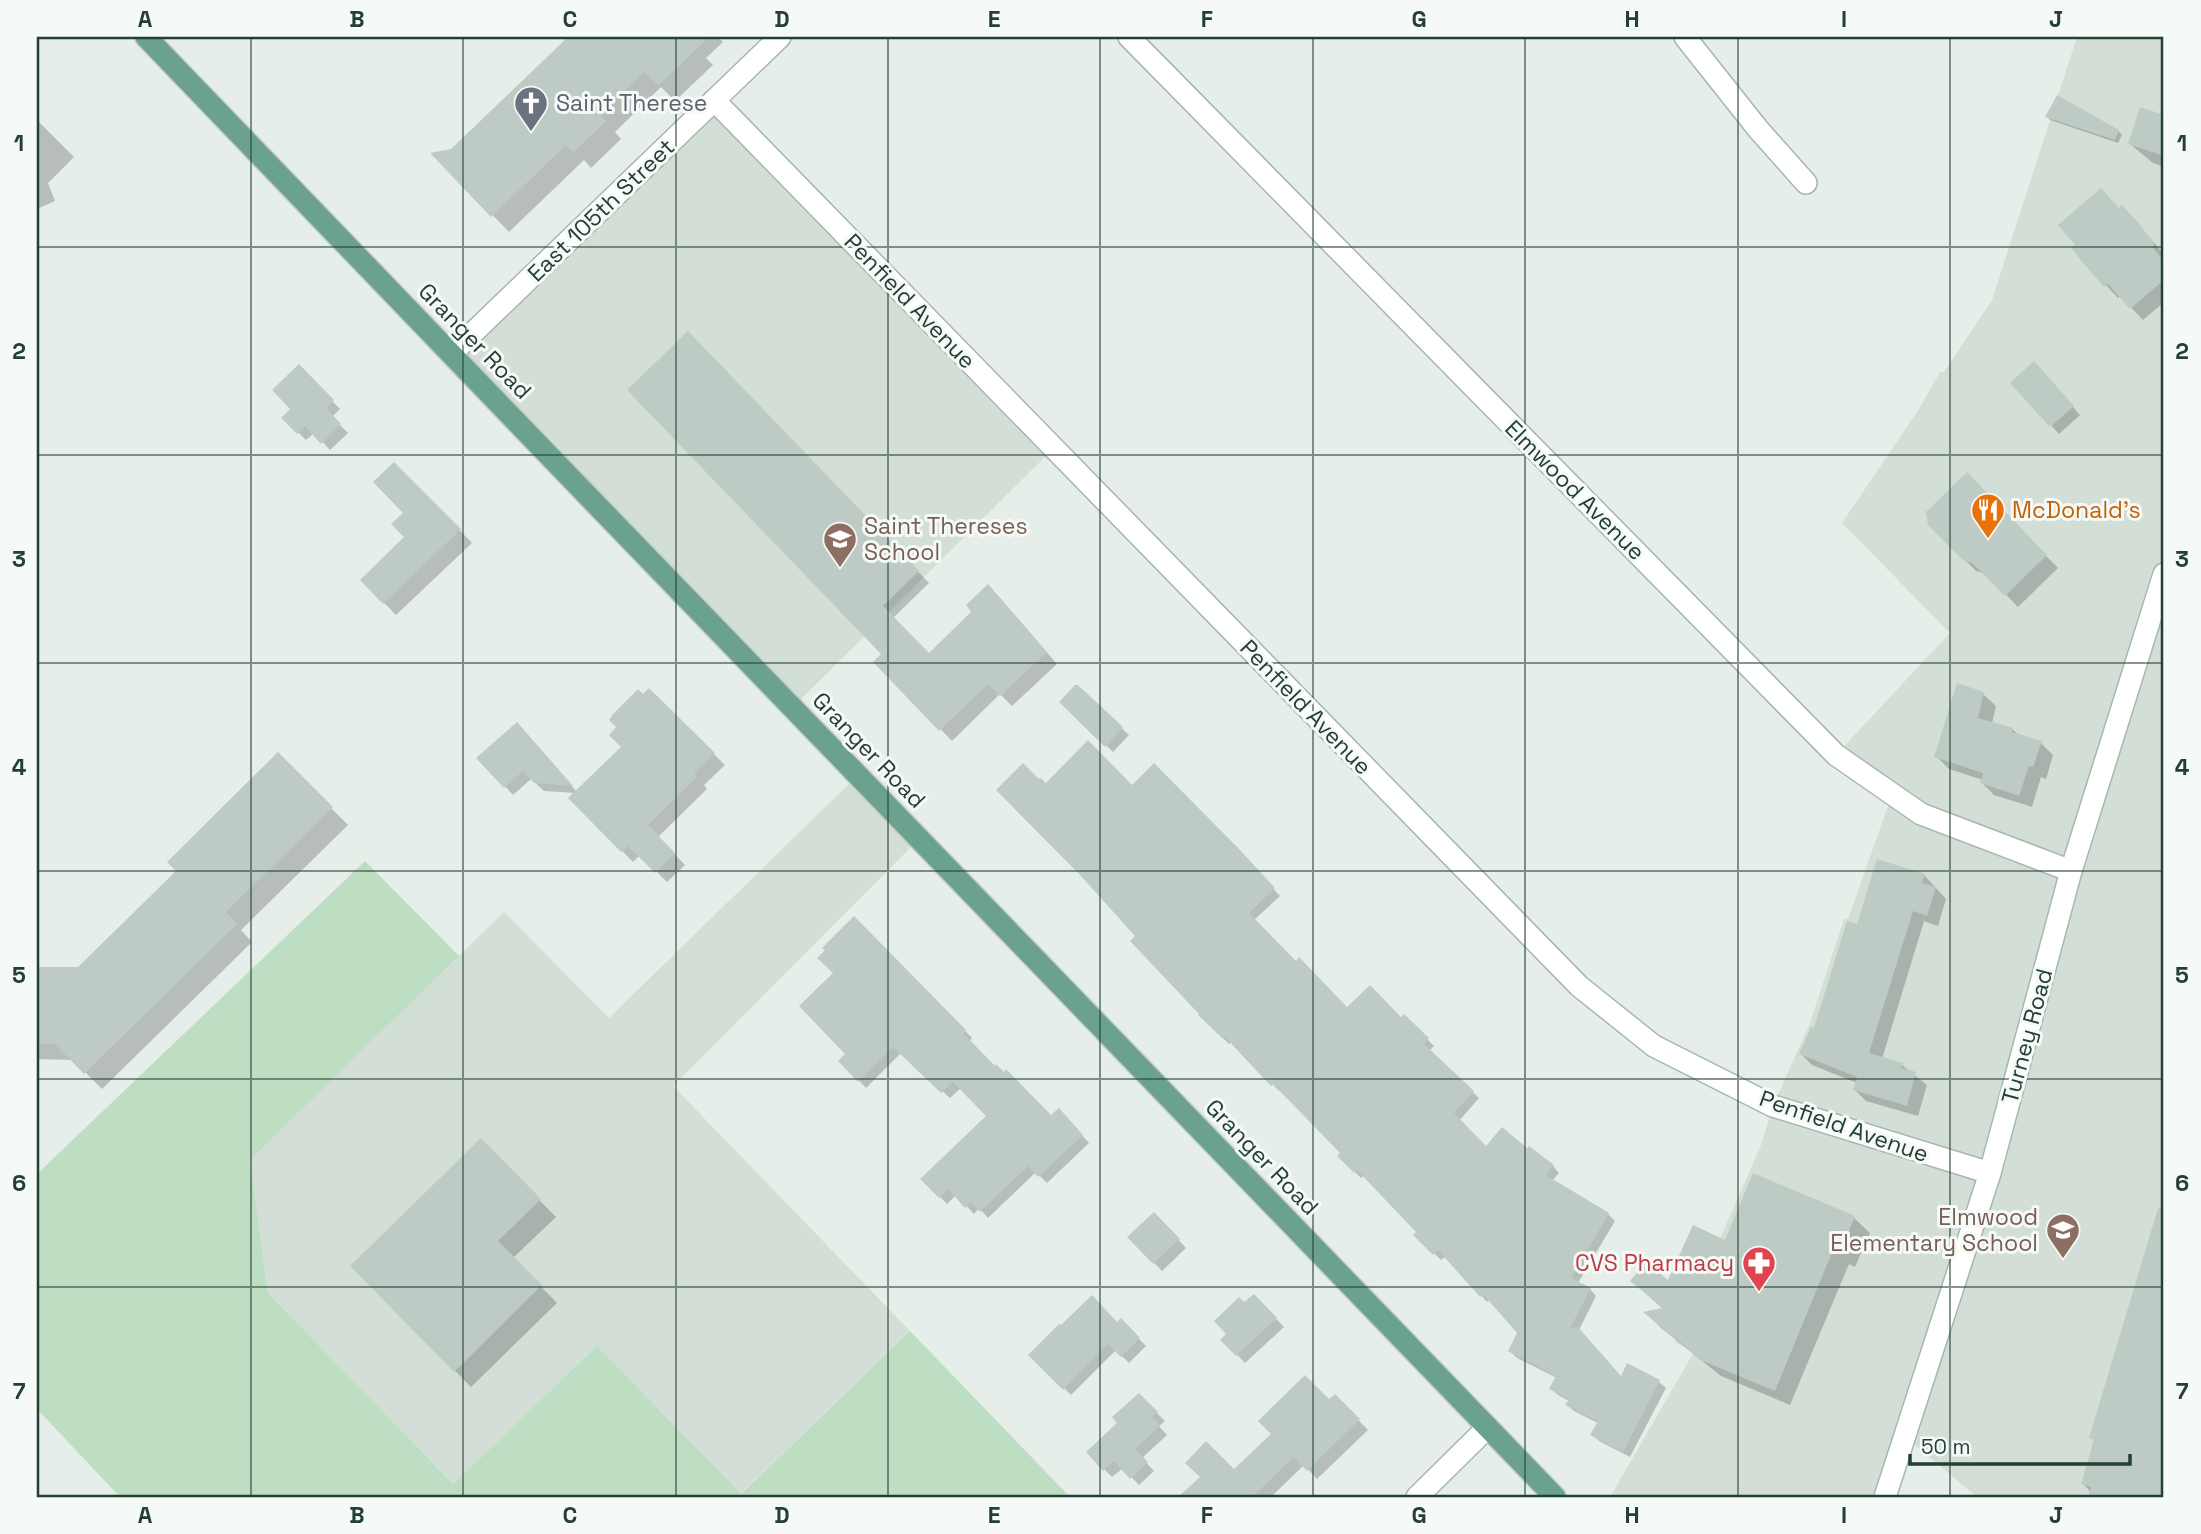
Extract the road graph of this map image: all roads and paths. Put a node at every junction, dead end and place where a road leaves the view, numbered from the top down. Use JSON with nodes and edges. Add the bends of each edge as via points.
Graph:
{"nodes":[{"id":1,"x":780,"y":37,"type":"edge"},
{"id":2,"x":1129,"y":37,"type":"edge"},
{"id":3,"x":1685,"y":37,"type":"edge"},
{"id":4,"x":149,"y":38,"type":"edge"},
{"id":5,"x":714,"y":100,"type":"junction"},
{"id":6,"x":1806,"y":183,"type":"dead end"},
{"id":7,"x":452,"y":353,"type":"junction"},
{"id":8,"x":2164,"y":574,"type":"edge"},
{"id":9,"x":2071,"y":871,"type":"junction"},
{"id":10,"x":1990,"y":1173,"type":"junction"},
{"id":11,"x":1487,"y":1428,"type":"junction"},
{"id":12,"x":1417,"y":1497,"type":"edge"},
{"id":13,"x":1555,"y":1497,"type":"edge"},
{"id":14,"x":1885,"y":1497,"type":"edge"}],
"edges":[{"from":1,"to":5,"type":"street","name":"East 105th Street"},
{"from":2,"to":9,"type":"street","name":"Elmwood Avenue","via":[[1836,755],[1921,814]]},
{"from":3,"to":6,"type":"street"},
{"from":4,"to":7,"type":"main road","name":"Granger Road"},
{"from":5,"to":7,"type":"street","name":"East 105th Street"},
{"from":5,"to":10,"type":"street","name":"Penfield Avenue","via":[[1579,986],[1654,1046],[1773,1106]]},
{"from":7,"to":11,"type":"main road","name":"Granger Road"},
{"from":8,"to":9,"type":"street","name":"Turney Road"},
{"from":9,"to":10,"type":"street","name":"Turney Road"},
{"from":10,"to":14,"type":"street","name":"Turney Road"},
{"from":11,"to":12,"type":"street"},
{"from":11,"to":13,"type":"main road","name":"Granger Road"}]}
